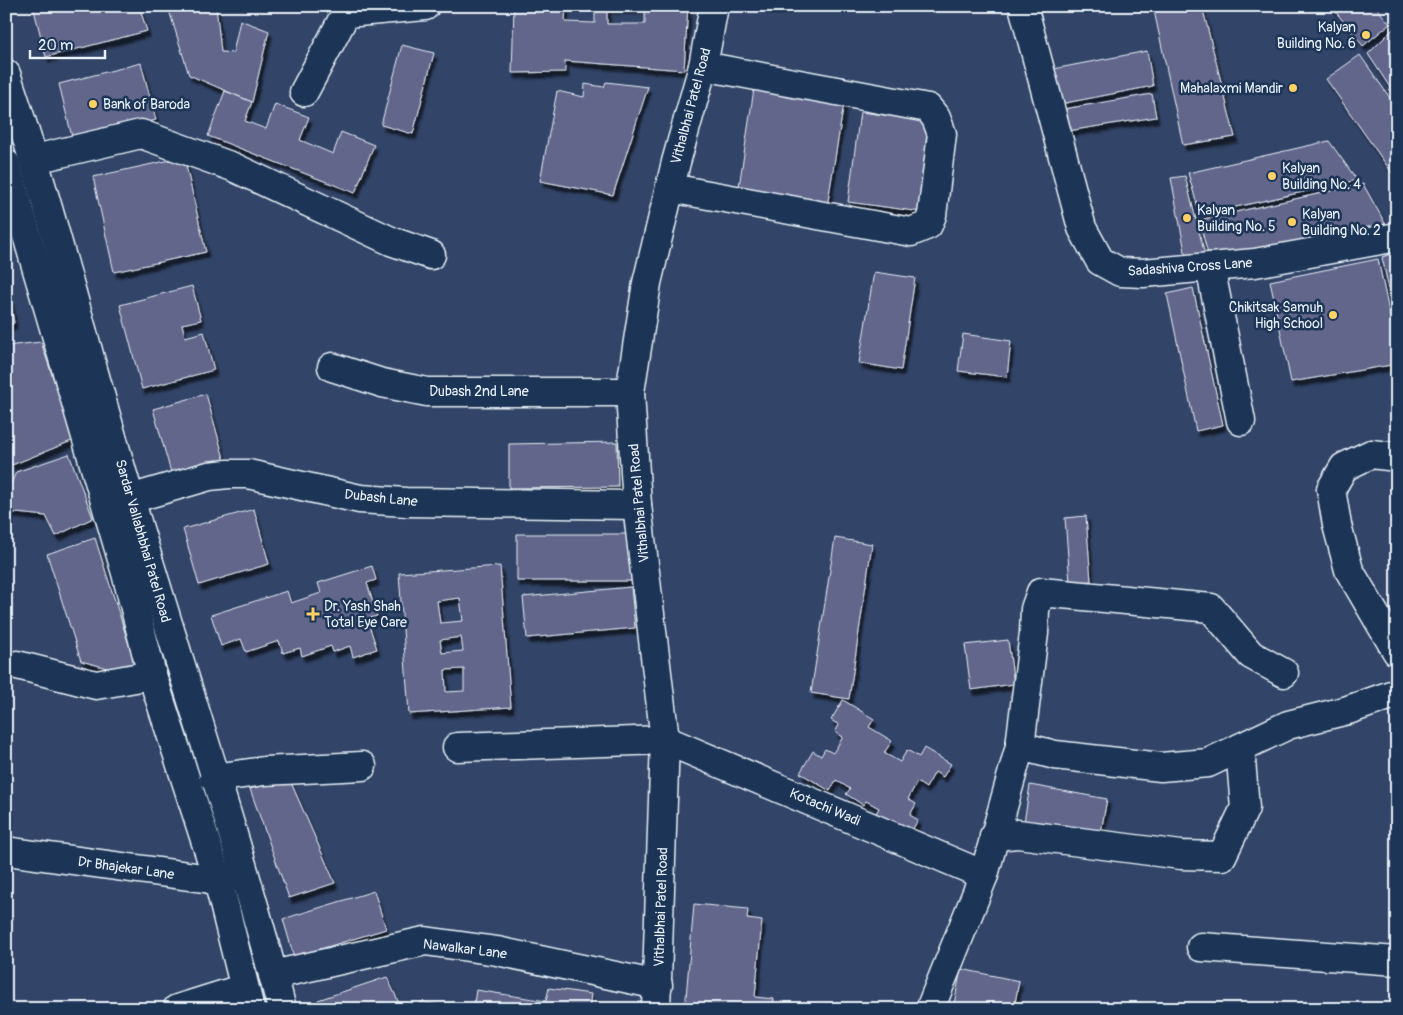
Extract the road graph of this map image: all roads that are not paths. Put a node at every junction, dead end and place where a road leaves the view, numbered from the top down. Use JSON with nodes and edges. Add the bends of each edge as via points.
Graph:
{"nodes":[{"id":1,"x":425,"y":6,"type":"edge"},
{"id":2,"x":714,"y":6,"type":"edge"},
{"id":3,"x":1023,"y":6,"type":"edge"},
{"id":4,"x":346,"y":9,"type":"edge"},
{"id":5,"x":703,"y":66,"type":"junction"},
{"id":6,"x":6,"y":74,"type":"edge"},
{"id":7,"x":304,"y":92,"type":"dead end"},
{"id":8,"x":35,"y":159,"type":"junction"},
{"id":9,"x":6,"y":164,"type":"edge"},
{"id":10,"x":670,"y":188,"type":"junction"},
{"id":11,"x":1397,"y":237,"type":"edge"},
{"id":12,"x":431,"y":255,"type":"dead end"},
{"id":13,"x":1210,"y":267,"type":"junction"},
{"id":14,"x":332,"y":367,"type":"dead end"},
{"id":15,"x":630,"y":392,"type":"junction"},
{"id":16,"x":1241,"y":421,"type":"dead end"},
{"id":17,"x":1397,"y":457,"type":"edge"},
{"id":18,"x":130,"y":499,"type":"junction"},
{"id":19,"x":637,"y":505,"type":"junction"},
{"id":20,"x":1397,"y":652,"type":"edge"},
{"id":21,"x":17,"y":664,"type":"dead end"},
{"id":22,"x":1284,"y":674,"type":"dead end"},
{"id":23,"x":152,"y":675,"type":"junction"},
{"id":24,"x":1397,"y":692,"type":"edge"},
{"id":25,"x":665,"y":740,"type":"junction"},
{"id":26,"x":1020,"y":746,"type":"junction"},
{"id":27,"x":457,"y":747,"type":"dead end"},
{"id":28,"x":1240,"y":748,"type":"junction"},
{"id":29,"x":362,"y":766,"type":"dead end"},
{"id":30,"x":214,"y":778,"type":"junction"},
{"id":31,"x":994,"y":836,"type":"junction"},
{"id":32,"x":6,"y":851,"type":"edge"},
{"id":33,"x":245,"y":873,"type":"junction"},
{"id":34,"x":984,"y":875,"type":"junction"},
{"id":35,"x":218,"y":880,"type":"junction"},
{"id":36,"x":1201,"y":947,"type":"dead end"},
{"id":37,"x":1397,"y":961,"type":"edge"},
{"id":38,"x":273,"y":975,"type":"junction"},
{"id":39,"x":657,"y":997,"type":"edge"},
{"id":40,"x":247,"y":998,"type":"edge"},
{"id":41,"x":177,"y":1009,"type":"edge"},
{"id":42,"x":282,"y":1009,"type":"edge"},
{"id":43,"x":930,"y":1009,"type":"edge"}],
"edges":[{"from":1,"to":4,"type":"street"},
{"from":2,"to":5,"type":"street","name":"Vithalbhai Patel Road"},
{"from":3,"to":13,"type":"street","name":"Sadashiva Cross Lane","via":[[1082,228],[1100,261],[1120,272]]},
{"from":4,"to":7,"type":"street"},
{"from":5,"to":10,"type":"street","name":"Vithalbhai Patel Road"},
{"from":5,"to":10,"type":"street","via":[[928,108],[942,134],[932,215],[928,225],[911,232]]},
{"from":6,"to":8,"type":"street","name":"Sardar Vallabhbhai Patel Road"},
{"from":8,"to":12,"type":"street","via":[[141,134],[233,167],[391,241]]},
{"from":8,"to":18,"type":"street","name":"Sardar Vallabhbhai Patel Road"},
{"from":9,"to":23,"type":"street","name":"Sardar Vallabhbhai Patel Road","via":[[123,564]]},
{"from":10,"to":15,"type":"street","name":"Vithalbhai Patel Road","via":[[647,283]]},
{"from":11,"to":13,"type":"street","name":"Sadashiva Cross Lane"},
{"from":13,"to":16,"type":"street"},
{"from":14,"to":15,"type":"street","name":"Dubash 2nd Lane","via":[[382,383],[427,392]]},
{"from":15,"to":19,"type":"street","name":"Vithalbhai Patel Road"},
{"from":17,"to":20,"type":"street","via":[[1371,454],[1344,467],[1331,489],[1350,570]]},
{"from":18,"to":19,"type":"street","name":"Dubash Lane","via":[[209,476],[248,474],[360,499]]},
{"from":18,"to":30,"type":"street","name":"Sardar Vallabhbhai Patel Road"},
{"from":19,"to":25,"type":"street","name":"Vithalbhai Patel Road"},
{"from":21,"to":23,"type":"street","via":[[96,685]]},
{"from":22,"to":26,"type":"street","via":[[1251,656],[1211,608],[1041,592],[1035,609]]},
{"from":23,"to":35,"type":"street","name":"Sardar Vallabhbhai Patel Road"},
{"from":24,"to":28,"type":"street","via":[[1348,710],[1288,725]]},
{"from":25,"to":27,"type":"street"},
{"from":25,"to":34,"type":"street","name":"Kotachi Wadi"},
{"from":25,"to":39,"type":"street","name":"Vithalbhai Patel Road"},
{"from":26,"to":28,"type":"street","via":[[1055,755],[1161,767],[1208,763]]},
{"from":26,"to":31,"type":"street"},
{"from":28,"to":31,"type":"street","via":[[1245,808],[1222,856],[1180,855],[1018,834]]},
{"from":29,"to":30,"type":"street","via":[[264,771]]},
{"from":30,"to":33,"type":"street","name":"Sardar Vallabhbhai Patel Road"},
{"from":31,"to":34,"type":"street"},
{"from":32,"to":35,"type":"street","name":"Dr Bhajekar Lane"},
{"from":33,"to":35,"type":"street","name":"Dr Bhajekar Lane"},
{"from":33,"to":38,"type":"street","name":"Sardar Vallabhbhai Patel Road"},
{"from":34,"to":43,"type":"street"},
{"from":35,"to":40,"type":"street","name":"Sardar Vallabhbhai Patel Road"},
{"from":36,"to":37,"type":"street"},
{"from":38,"to":39,"type":"street","name":"Nawalkar Lane","via":[[426,941],[497,952]]},
{"from":38,"to":42,"type":"street","name":"Sardar Vallabhbhai Patel Road"},
{"from":40,"to":41,"type":"street","via":[[203,1002]]}]}
